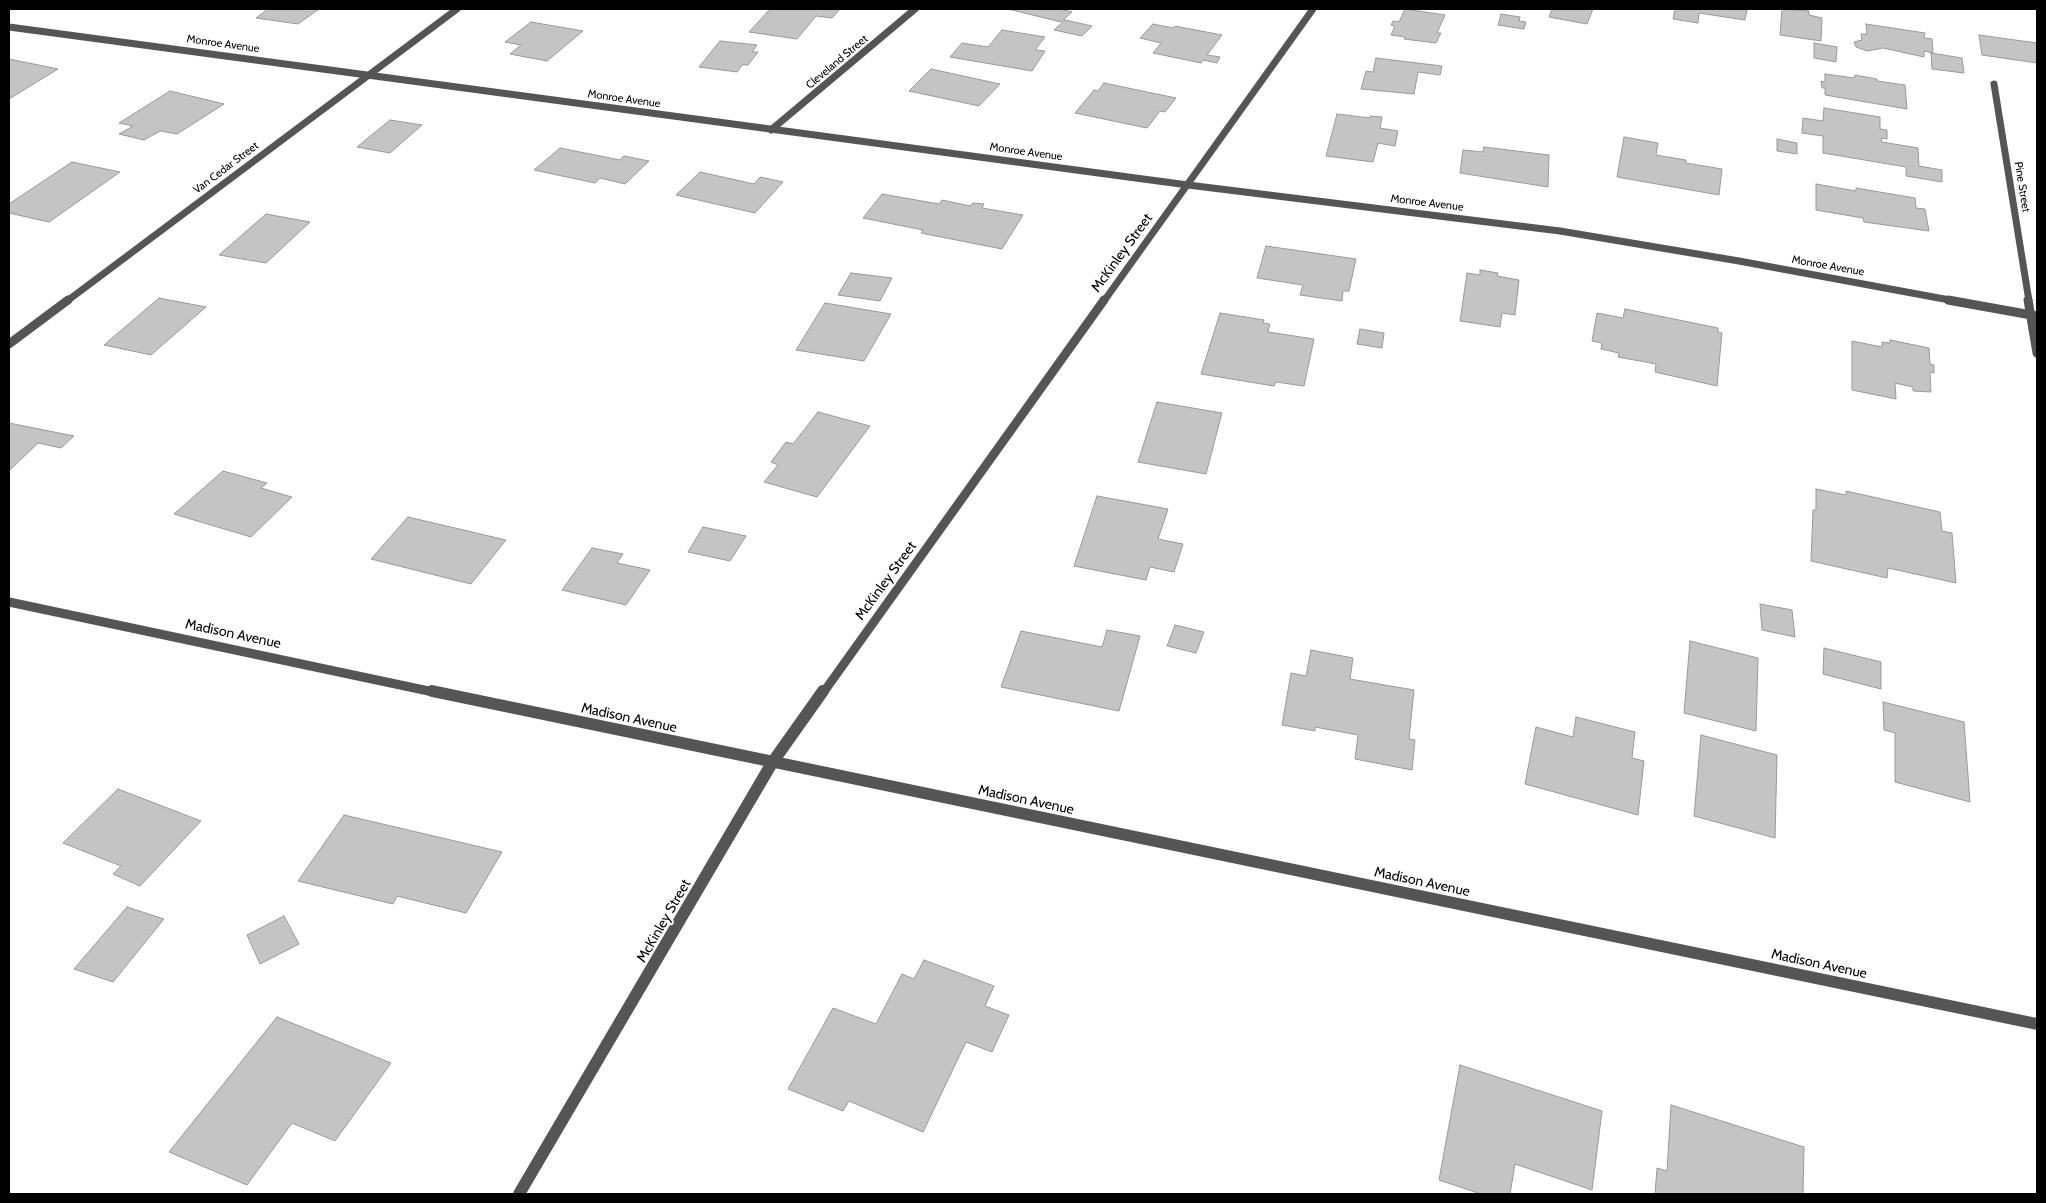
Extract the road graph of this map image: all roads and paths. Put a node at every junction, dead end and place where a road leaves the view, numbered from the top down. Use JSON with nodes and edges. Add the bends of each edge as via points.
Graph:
{"nodes":[{"id":1,"x":457,"y":9,"type":"edge"},
{"id":2,"x":916,"y":9,"type":"edge"},
{"id":3,"x":1313,"y":9,"type":"edge"},
{"id":4,"x":9,"y":27,"type":"edge"},
{"id":5,"x":369,"y":75,"type":"junction"},
{"id":6,"x":1994,"y":84,"type":"dead end"},
{"id":7,"x":771,"y":130,"type":"junction"},
{"id":8,"x":1188,"y":185,"type":"junction"},
{"id":9,"x":2034,"y":315,"type":"edge"},
{"id":10,"x":9,"y":344,"type":"edge"},
{"id":11,"x":2037,"y":353,"type":"edge"},
{"id":12,"x":9,"y":602,"type":"edge"},
{"id":13,"x":772,"y":763,"type":"junction"},
{"id":14,"x":2037,"y":1024,"type":"edge"},
{"id":15,"x":519,"y":1194,"type":"edge"}],
"edges":[{"from":1,"to":5,"type":"street","name":"Van Cedar Street"},
{"from":2,"to":7,"type":"street","name":"Cleveland Street"},
{"from":3,"to":8,"type":"street","name":"McKinley Street"},
{"from":4,"to":5,"type":"street","name":"Monroe Avenue"},
{"from":5,"to":7,"type":"street","name":"Monroe Avenue"},
{"from":5,"to":10,"type":"street","name":"Van Cedar Street"},
{"from":6,"to":9,"type":"street","name":"Pine Street"},
{"from":7,"to":8,"type":"street","name":"Monroe Avenue"},
{"from":8,"to":9,"type":"street","name":"Monroe Avenue","via":[[1560,231]]},
{"from":8,"to":13,"type":"street","name":"McKinley Street"},
{"from":9,"to":11,"type":"street","name":"Pine Street"},
{"from":12,"to":13,"type":"street","name":"Madison Avenue"},
{"from":13,"to":14,"type":"street","name":"Madison Avenue"},
{"from":13,"to":15,"type":"street","name":"McKinley Street"}]}
